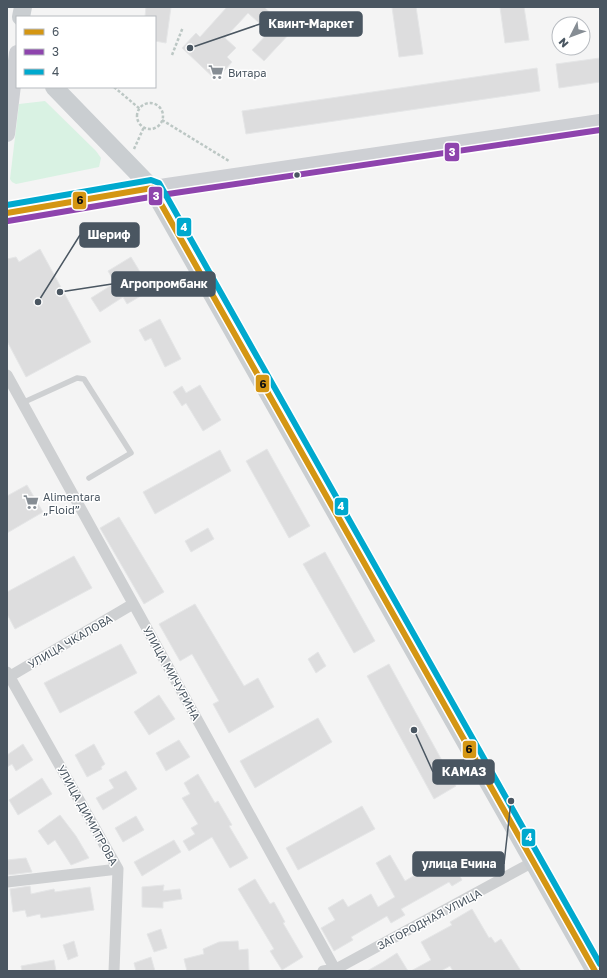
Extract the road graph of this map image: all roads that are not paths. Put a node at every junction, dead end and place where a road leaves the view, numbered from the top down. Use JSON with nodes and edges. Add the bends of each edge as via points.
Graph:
{"nodes":[{"id":1,"x":16,"y":61,"type":"edge"},
{"id":2,"x":55,"y":88,"type":"edge"},
{"id":3,"x":600,"y":122,"type":"edge"},
{"id":4,"x":7,"y":134,"type":"edge"},
{"id":5,"x":152,"y":188,"type":"junction"},
{"id":6,"x":7,"y":213,"type":"edge"},
{"id":7,"x":7,"y":375,"type":"edge"},
{"id":8,"x":22,"y":403,"type":"junction"},
{"id":9,"x":89,"y":478,"type":"dead end"},
{"id":10,"x":133,"y":604,"type":"junction"},
{"id":11,"x":8,"y":676,"type":"edge"},
{"id":12,"x":533,"y":862,"type":"junction"},
{"id":13,"x":118,"y":869,"type":"junction"},
{"id":14,"x":7,"y":882,"type":"edge"},
{"id":15,"x":336,"y":970,"type":"edge"},
{"id":16,"x":114,"y":971,"type":"edge"},
{"id":17,"x":323,"y":971,"type":"edge"},
{"id":18,"x":595,"y":971,"type":"edge"}],
"edges":[{"from":1,"to":4,"type":"main road"},
{"from":2,"to":5,"type":"main road"},
{"from":3,"to":5,"type":"main road"},
{"from":5,"to":6,"type":"main road"},
{"from":5,"to":12,"type":"main road"},
{"from":7,"to":8,"type":"street","name":"УЛИЦА МИЧУРИНА"},
{"from":8,"to":9,"type":"lane","via":[[77,378],[84,379],[131,453]]},
{"from":8,"to":10,"type":"street","name":"УЛИЦА МИЧУРИНА"},
{"from":10,"to":11,"type":"street","name":"УЛИЦА ЧКАЛОВА"},
{"from":10,"to":15,"type":"street","name":"УЛИЦА МИЧУРИНА"},
{"from":11,"to":13,"type":"street","name":"УЛИЦА ДИМИТРОВА"},
{"from":12,"to":15,"type":"street","name":"ЗАГОРОДНАЯ УЛИЦА"},
{"from":12,"to":18,"type":"main road"},
{"from":13,"to":14,"type":"street"},
{"from":13,"to":16,"type":"street","name":"УЛИЦА ДИМИТРОВА"},
{"from":15,"to":17,"type":"street","name":"ЗАГОРОДНАЯ УЛИЦА"}]}
